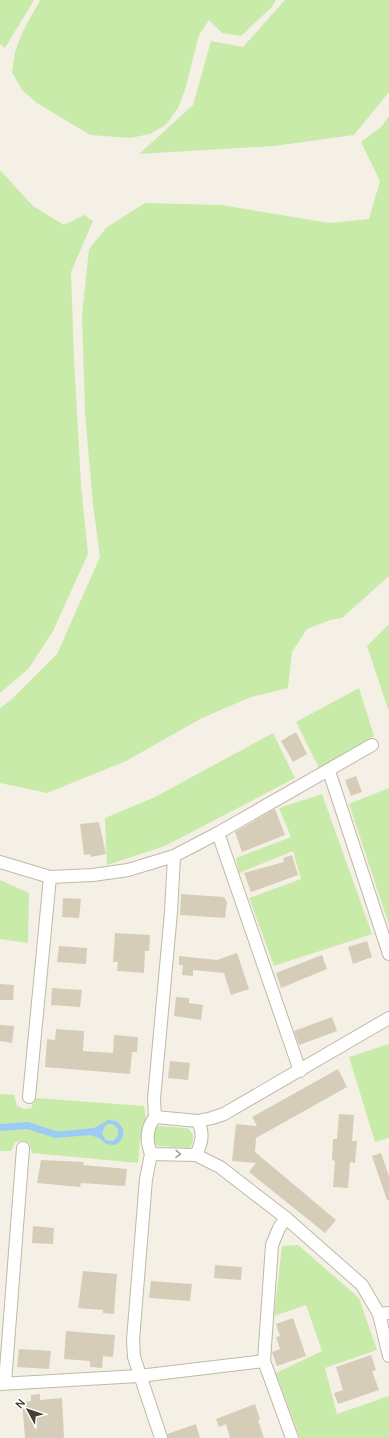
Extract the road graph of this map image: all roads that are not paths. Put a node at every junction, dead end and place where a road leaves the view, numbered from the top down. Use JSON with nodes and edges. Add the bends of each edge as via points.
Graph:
{"nodes":[{"id":1,"x":372,"y":745,"type":"dead end"},
{"id":2,"x":329,"y":771,"type":"junction"},
{"id":3,"x":218,"y":833,"type":"junction"},
{"id":4,"x":174,"y":856,"type":"junction"},
{"id":5,"x":0,"y":862,"type":"edge"},
{"id":6,"x":50,"y":877,"type":"junction"},
{"id":7,"x":389,"y":954,"type":"edge"},
{"id":8,"x":389,"y":1018,"type":"edge"},
{"id":9,"x":300,"y":1071,"type":"junction"},
{"id":10,"x":29,"y":1098,"type":"dead end"},
{"id":11,"x":155,"y":1116,"type":"junction"},
{"id":12,"x":198,"y":1121,"type":"junction"},
{"id":13,"x":23,"y":1148,"type":"dead end"},
{"id":14,"x":151,"y":1154,"type":"junction"},
{"id":15,"x":196,"y":1155,"type":"junction"},
{"id":16,"x":286,"y":1218,"type":"junction"},
{"id":17,"x":384,"y":1313,"type":"edge"},
{"id":18,"x":389,"y":1356,"type":"edge"},
{"id":19,"x":264,"y":1361,"type":"junction"},
{"id":20,"x":139,"y":1376,"type":"junction"},
{"id":21,"x":3,"y":1383,"type":"edge"},
{"id":22,"x":161,"y":1438,"type":"edge"},
{"id":23,"x":292,"y":1438,"type":"edge"}],
"edges":[{"from":1,"to":2,"type":"street"},
{"from":2,"to":3,"type":"street"},
{"from":2,"to":7,"type":"street"},
{"from":3,"to":4,"type":"street"},
{"from":3,"to":9,"type":"street"},
{"from":4,"to":6,"type":"street","via":[[128,870]]},
{"from":4,"to":11,"type":"street","via":[[154,1099]]},
{"from":5,"to":6,"type":"street"},
{"from":6,"to":10,"type":"street"},
{"from":8,"to":9,"type":"street"},
{"from":9,"to":12,"type":"street","via":[[224,1114]]},
{"from":11,"to":12,"type":"street"},
{"from":11,"to":14,"type":"street","via":[[147,1138]]},
{"from":12,"to":15,"type":"street","via":[[202,1143]]},
{"from":13,"to":21,"type":"street"},
{"from":14,"to":15,"type":"street","one_way":true},
{"from":14,"to":20,"type":"street","via":[[146,1179],[133,1340]]},
{"from":15,"to":16,"type":"street","via":[[220,1167]]},
{"from":16,"to":17,"type":"street","via":[[362,1286]]},
{"from":16,"to":19,"type":"street","via":[[272,1246]]},
{"from":17,"to":18,"type":"street"},
{"from":19,"to":20,"type":"street"},
{"from":19,"to":23,"type":"street"},
{"from":20,"to":21,"type":"street"},
{"from":20,"to":22,"type":"street"}]}
